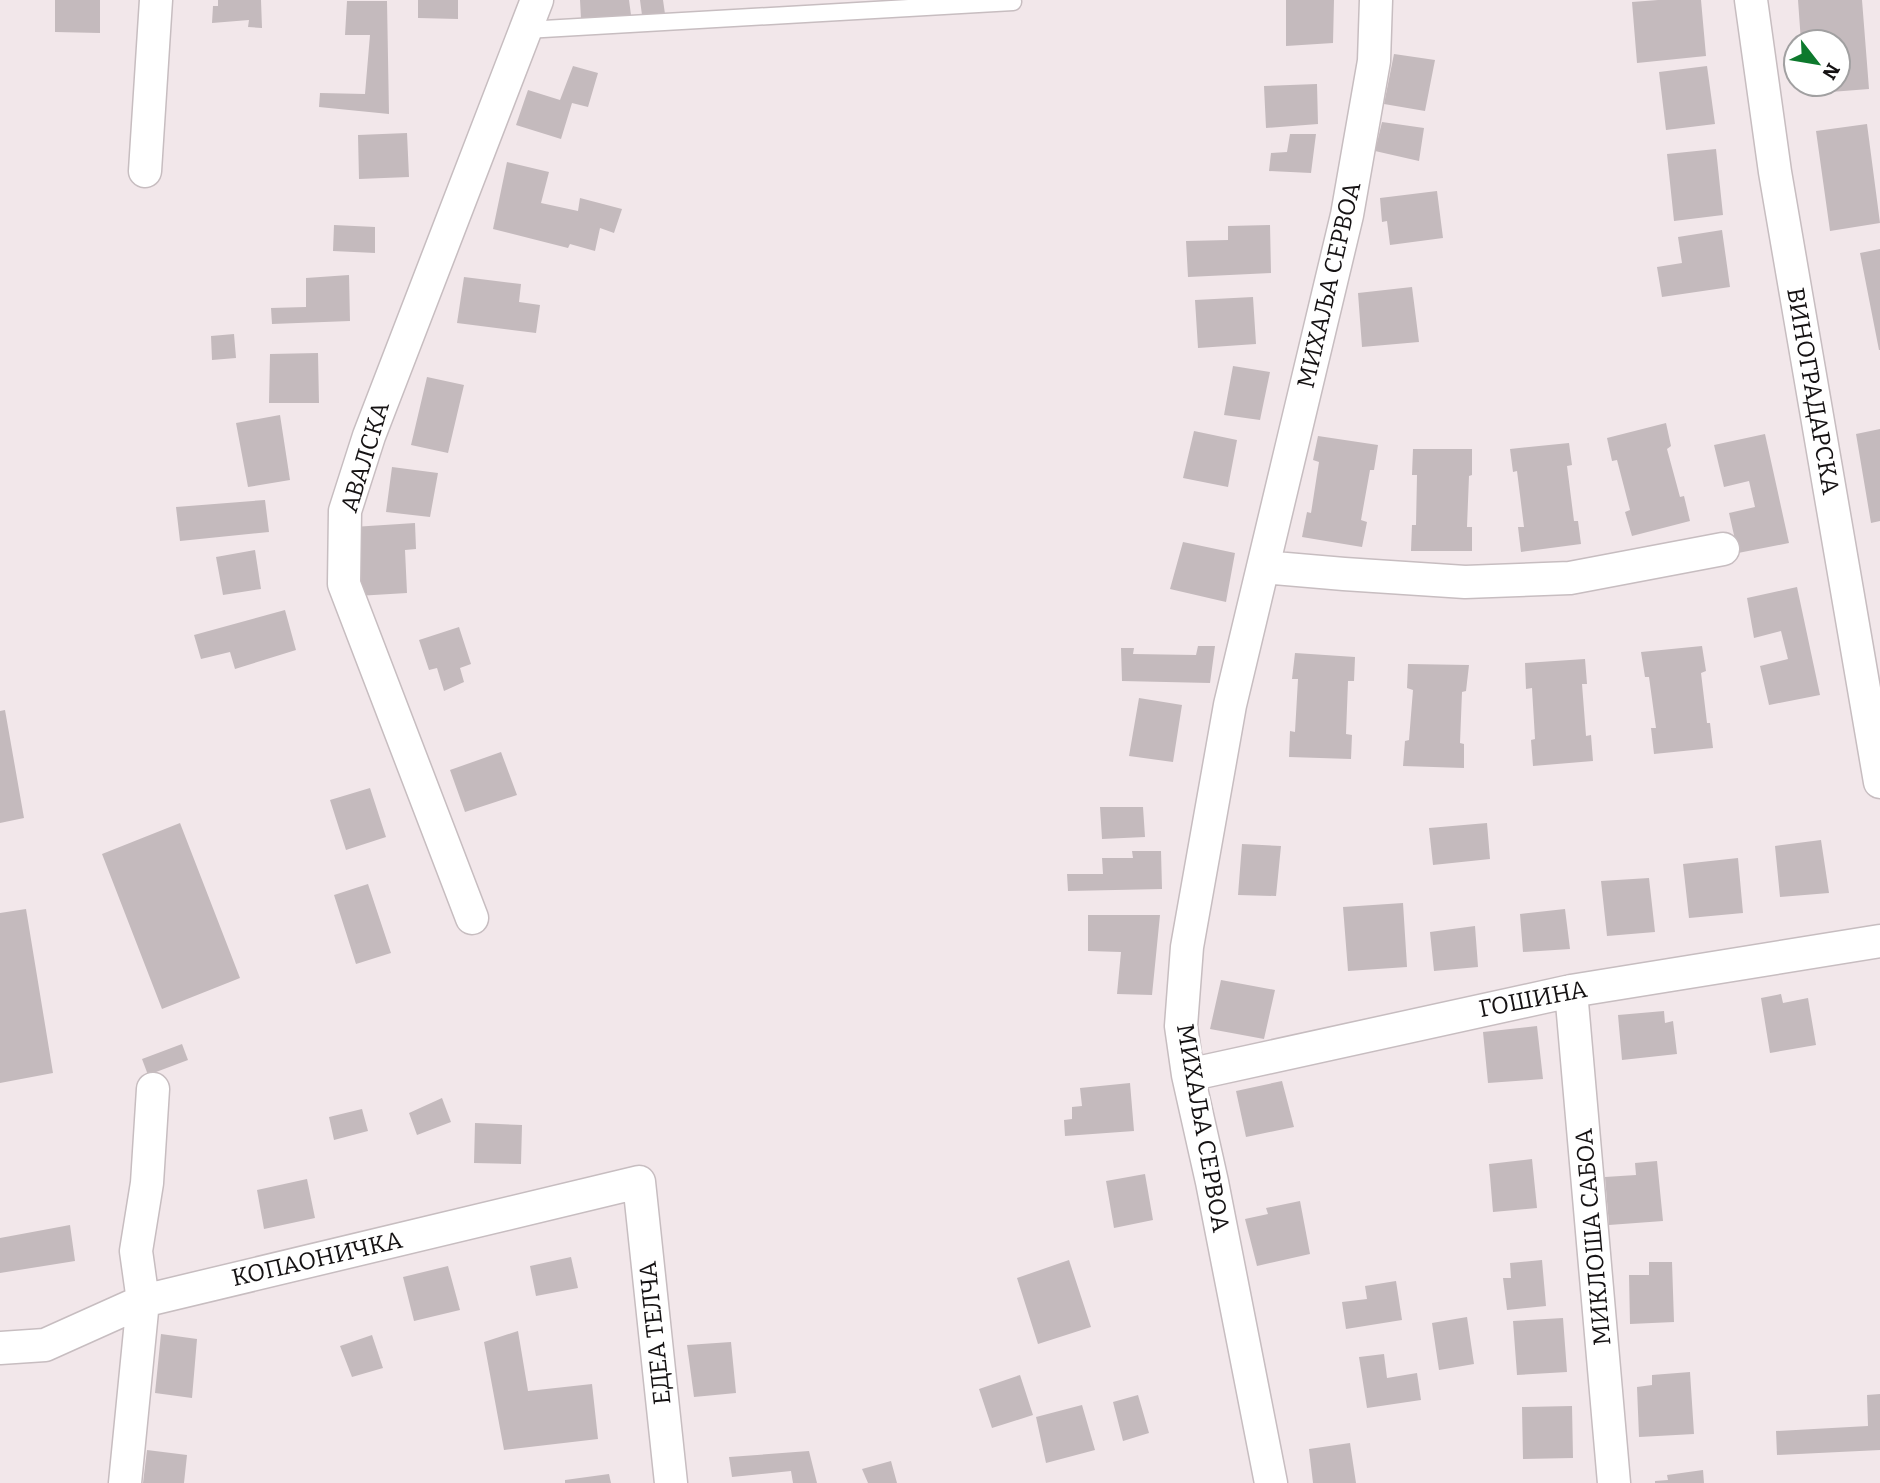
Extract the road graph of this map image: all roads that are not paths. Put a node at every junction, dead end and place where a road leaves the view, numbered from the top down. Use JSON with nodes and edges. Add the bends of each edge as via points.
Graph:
{"nodes":[{"id":1,"x":156,"y":0,"type":"edge"},
{"id":2,"x":537,"y":0,"type":"edge"},
{"id":3,"x":1376,"y":0,"type":"edge"},
{"id":4,"x":1751,"y":0,"type":"edge"},
{"id":5,"x":1013,"y":2,"type":"dead end"},
{"id":6,"x":526,"y":30,"type":"junction"},
{"id":7,"x":145,"y":171,"type":"dead end"},
{"id":8,"x":1723,"y":549,"type":"dead end"},
{"id":9,"x":1263,"y":567,"type":"junction"},
{"id":10,"x":1880,"y":782,"type":"edge"},
{"id":11,"x":472,"y":918,"type":"dead end"},
{"id":12,"x":1880,"y":941,"type":"edge"},
{"id":13,"x":1571,"y":991,"type":"junction"},
{"id":14,"x":1188,"y":1075,"type":"junction"},
{"id":15,"x":153,"y":1089,"type":"dead end"},
{"id":16,"x":639,"y":1182,"type":"joint"},
{"id":17,"x":143,"y":1301,"type":"junction"},
{"id":18,"x":0,"y":1348,"type":"edge"},
{"id":19,"x":125,"y":1483,"type":"edge"},
{"id":20,"x":671,"y":1483,"type":"edge"},
{"id":21,"x":1271,"y":1483,"type":"edge"},
{"id":22,"x":1614,"y":1483,"type":"edge"}],
"edges":[{"from":1,"to":7,"type":"street"},
{"from":2,"to":6,"type":"street","name":"АВАЛСКА"},
{"from":3,"to":9,"type":"street","name":"МИХАЉА СЕРВОА","via":[[1374,61],[1348,215]]},
{"from":4,"to":10,"type":"street","name":"ВИНОГРАДАРСКА","via":[[1775,172]]},
{"from":5,"to":6,"type":"lane"},
{"from":6,"to":11,"type":"street","name":"АВАЛСКА","via":[[369,436],[345,511],[344,584]]},
{"from":8,"to":9,"type":"street","via":[[1570,578],[1465,582]]},
{"from":9,"to":14,"type":"street","name":"МИХАЉА СЕРВОА","via":[[1230,705],[1187,947],[1181,1026]]},
{"from":12,"to":13,"type":"street","name":"ГОШИНА"},
{"from":13,"to":14,"type":"street","name":"ГОШИНА"},
{"from":13,"to":22,"type":"street","name":"МИКЛОША САБОА"},
{"from":14,"to":21,"type":"street","name":"МИХАЉА СЕРВОА"},
{"from":15,"to":17,"type":"street","via":[[147,1183],[136,1251]]},
{"from":16,"to":17,"type":"street","name":"КОПАОНИЧКА"},
{"from":16,"to":20,"type":"street","name":"ЕДЕА ТЕЛЧА"},
{"from":17,"to":18,"type":"street","name":"КОПАОНИЧКА","via":[[45,1345]]},
{"from":17,"to":19,"type":"street"}]}
